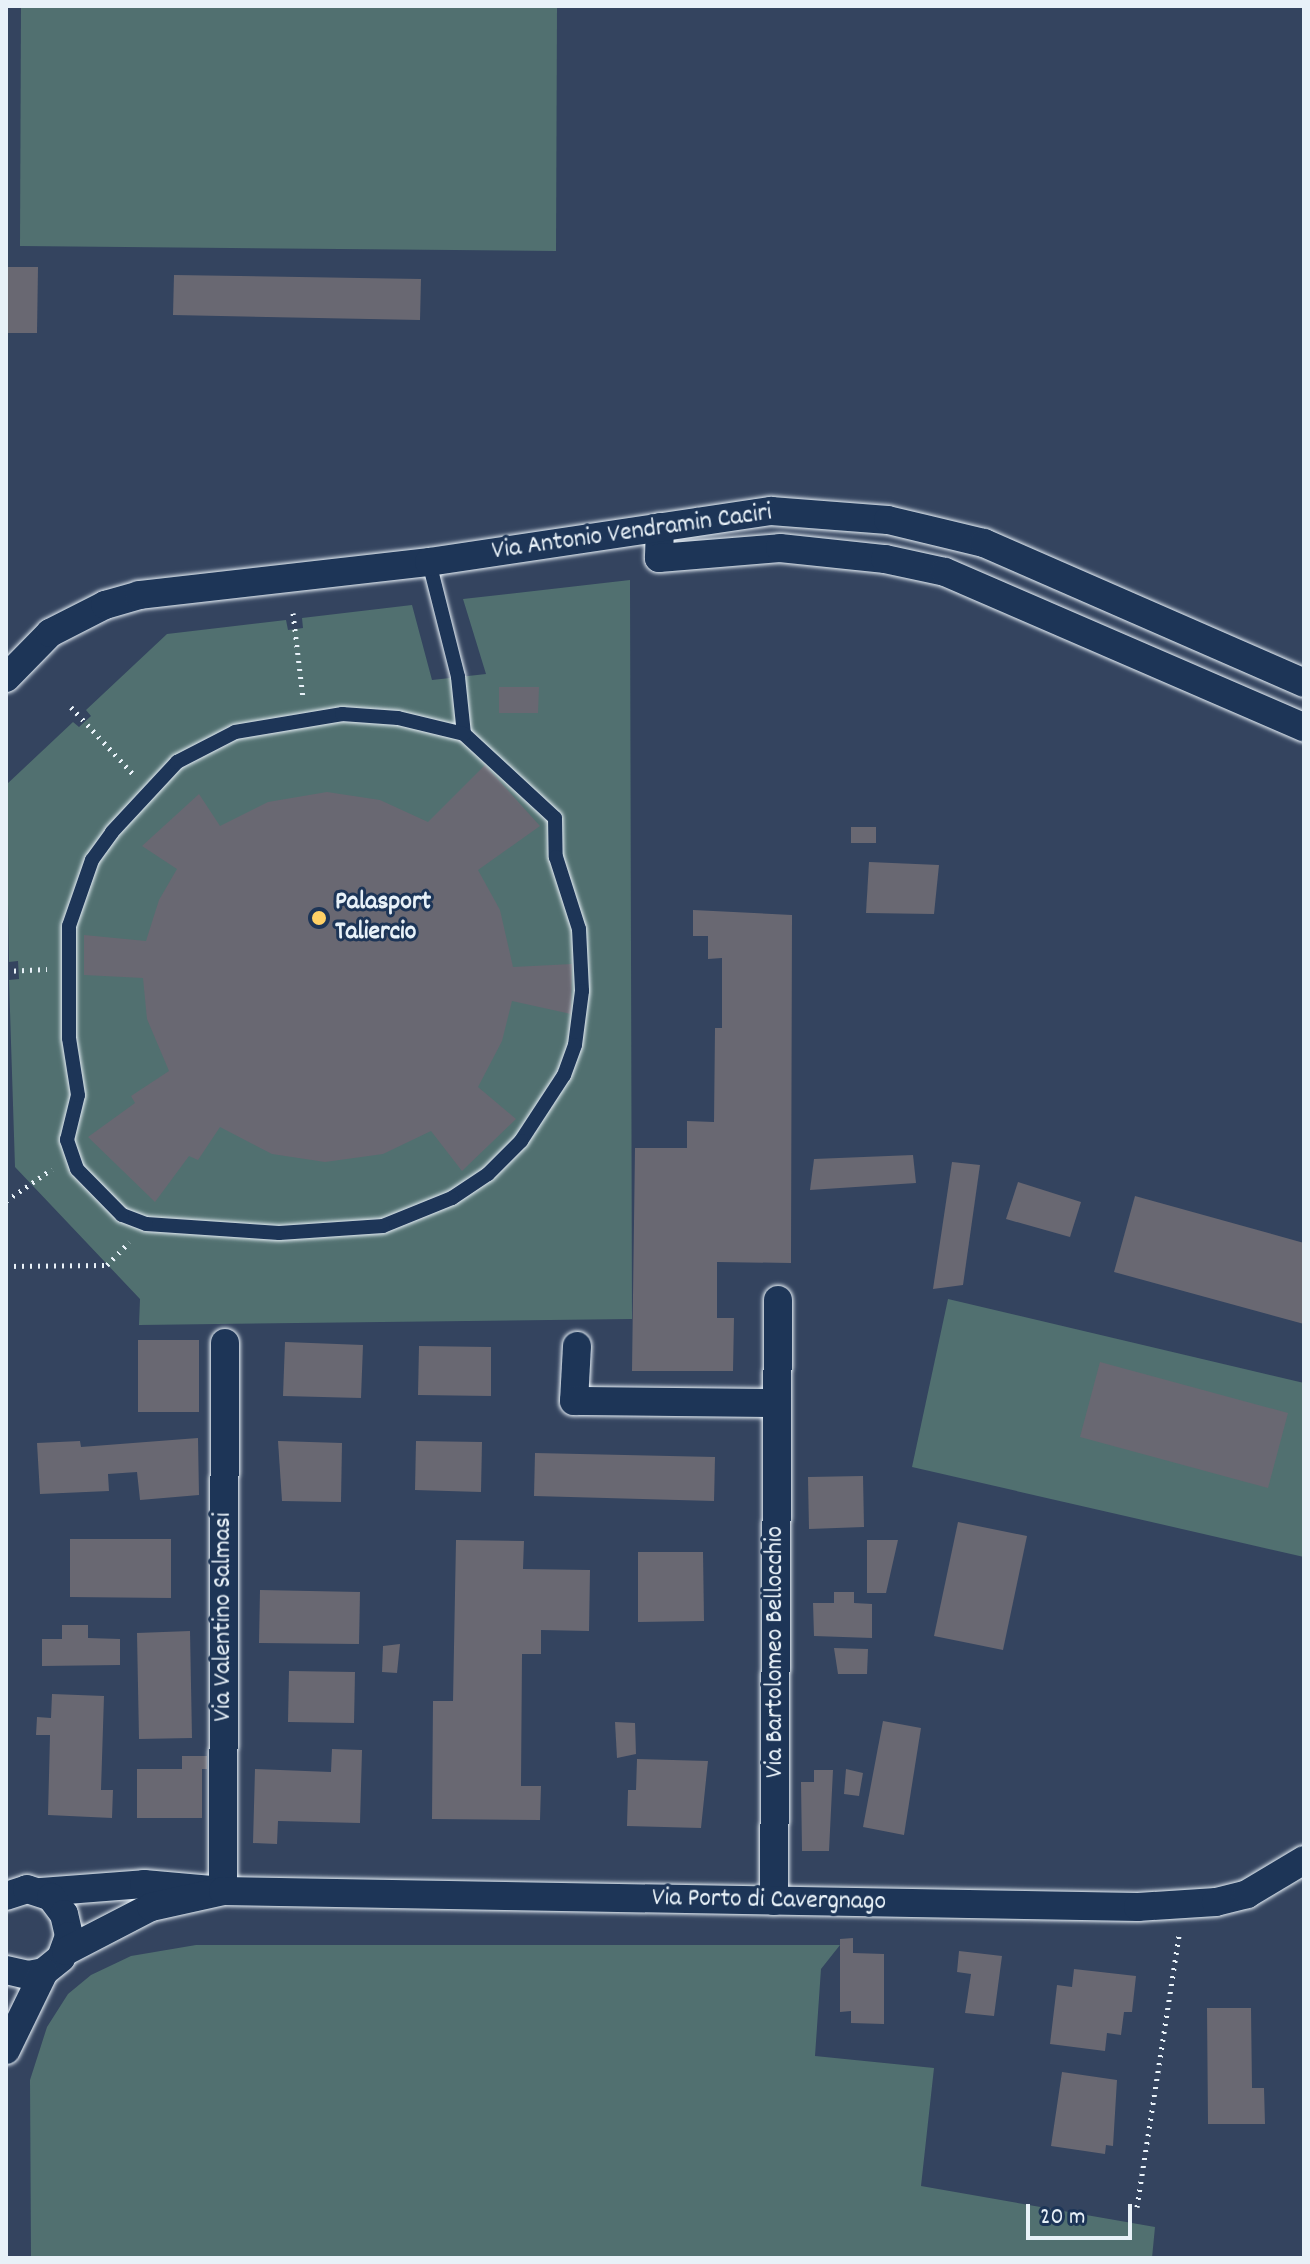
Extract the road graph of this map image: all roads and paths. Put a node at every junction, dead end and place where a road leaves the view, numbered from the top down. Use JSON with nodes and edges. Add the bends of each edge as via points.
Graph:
{"nodes":[{"id":1,"x":660,"y":527,"type":"junction"},
{"id":2,"x":429,"y":562,"type":"junction"},
{"id":3,"x":293,"y":613,"type":"dead end"},
{"id":4,"x":6,"y":678,"type":"edge"},
{"id":5,"x":1304,"y":683,"type":"edge"},
{"id":6,"x":71,"y":707,"type":"dead end"},
{"id":7,"x":305,"y":719,"type":"junction"},
{"id":8,"x":1304,"y":727,"type":"edge"},
{"id":9,"x":464,"y":734,"type":"junction"},
{"id":10,"x":147,"y":790,"type":"junction"},
{"id":11,"x":68,"y":968,"type":"junction"},
{"id":12,"x":6,"y":971,"type":"edge"},
{"id":13,"x":72,"y":1155,"type":"junction"},
{"id":14,"x":6,"y":1201,"type":"edge"},
{"id":15,"x":146,"y":1224,"type":"junction"},
{"id":16,"x":6,"y":1266,"type":"edge"},
{"id":17,"x":778,"y":1300,"type":"dead end"},
{"id":18,"x":225,"y":1343,"type":"dead end"},
{"id":19,"x":577,"y":1346,"type":"dead end"},
{"id":20,"x":777,"y":1403,"type":"junction"},
{"id":21,"x":1304,"y":1860,"type":"edge"},
{"id":22,"x":17,"y":1889,"type":"edge"},
{"id":23,"x":223,"y":1891,"type":"junction"},
{"id":24,"x":774,"y":1901,"type":"junction"},
{"id":25,"x":1184,"y":1906,"type":"junction"},
{"id":26,"x":66,"y":1951,"type":"junction"},
{"id":27,"x":6,"y":1970,"type":"edge"},
{"id":28,"x":44,"y":1972,"type":"junction"},
{"id":29,"x":6,"y":2050,"type":"edge"},
{"id":30,"x":1137,"y":2207,"type":"dead end"}],
"edges":[{"from":1,"to":2,"type":"street","name":"Via Antonio Vendramin Caciri"},
{"from":1,"to":5,"type":"street","name":"Via Antonio Vendramin Caciri","via":[[771,511],[932,527],[1059,572]]},
{"from":1,"to":8,"type":"street","via":[[659,558],[780,548],[885,559],[945,572]]},
{"from":2,"to":4,"type":"street","name":"Via Antonio Vendramin Caciri","via":[[139,595],[105,605],[50,633]]},
{"from":2,"to":9,"type":"lane","via":[[458,677]]},
{"from":3,"to":7,"type":"path"},
{"from":6,"to":10,"type":"path"},
{"from":7,"to":9,"type":"lane","via":[[342,714],[398,718]]},
{"from":7,"to":10,"type":"lane","via":[[250,728],[204,746]]},
{"from":9,"to":15,"type":"lane","via":[[555,818],[556,857],[579,929],[582,991],[575,1045],[543,1109],[488,1174],[440,1204],[383,1226],[279,1233]]},
{"from":10,"to":11,"type":"lane","via":[[92,860],[69,926]]},
{"from":11,"to":12,"type":"path"},
{"from":11,"to":13,"type":"lane","via":[[69,1038],[78,1095],[67,1140]]},
{"from":13,"to":14,"type":"path"},
{"from":13,"to":15,"type":"lane","via":[[97,1194],[122,1215]]},
{"from":15,"to":16,"type":"path","via":[[107,1265]]},
{"from":17,"to":20,"type":"street","name":"Via Bartolomeo Bellocchio"},
{"from":18,"to":23,"type":"street","name":"Via Valentino Salmasi"},
{"from":19,"to":20,"type":"street","via":[[574,1401]]},
{"from":20,"to":24,"type":"street","name":"Via Bartolomeo Bellocchio"},
{"from":21,"to":25,"type":"street","name":"Via Porto di Cavergnago","via":[[1247,1894]]},
{"from":22,"to":23,"type":"street","name":"Via Porto di Cavergnago","via":[[144,1884]]},
{"from":22,"to":26,"type":"street","via":[[64,1914]]},
{"from":23,"to":24,"type":"street","name":"Via Porto di Cavergnago"},
{"from":23,"to":26,"type":"street","name":"Via Porto di Cavergnago","via":[[151,1907]]},
{"from":24,"to":25,"type":"street","name":"Via Porto di Cavergnago"},
{"from":25,"to":30,"type":"path"},
{"from":26,"to":28,"type":"street","name":"Via Porto di Cavergnago"},
{"from":27,"to":28,"type":"street"},
{"from":28,"to":29,"type":"street"}]}
